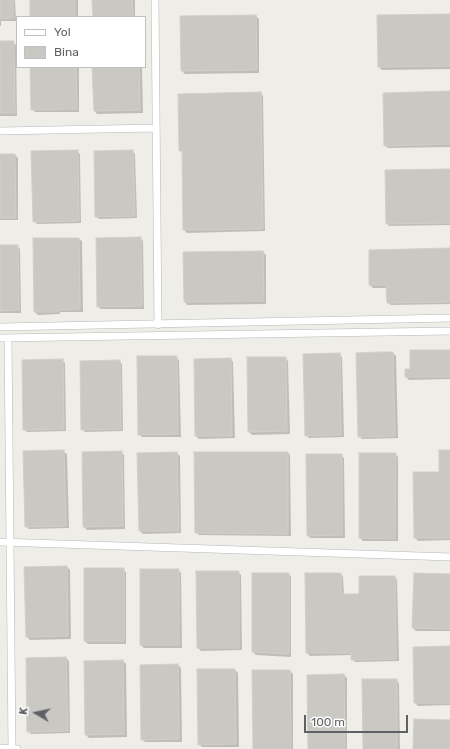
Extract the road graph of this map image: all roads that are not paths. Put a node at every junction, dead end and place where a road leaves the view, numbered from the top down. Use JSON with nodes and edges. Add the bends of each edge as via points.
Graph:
{"nodes":[{"id":1,"x":155,"y":0,"type":"edge"},
{"id":2,"x":156,"y":128,"type":"junction"},
{"id":3,"x":0,"y":131,"type":"edge"},
{"id":4,"x":450,"y":318,"type":"edge"},
{"id":5,"x":158,"y":325,"type":"junction"},
{"id":6,"x":0,"y":327,"type":"edge"},
{"id":7,"x":450,"y":331,"type":"edge"},
{"id":8,"x":0,"y":338,"type":"edge"},
{"id":9,"x":8,"y":338,"type":"junction"},
{"id":10,"x":0,"y":542,"type":"edge"},
{"id":11,"x":9,"y":543,"type":"junction"},
{"id":12,"x":450,"y":557,"type":"edge"},
{"id":13,"x":0,"y":748,"type":"edge"},
{"id":14,"x":12,"y":748,"type":"edge"},
{"id":15,"x":17,"y":749,"type":"edge"}],
"edges":[{"from":1,"to":2,"type":"street"},
{"from":2,"to":3,"type":"street"},
{"from":2,"to":5,"type":"street"},
{"from":4,"to":5,"type":"street"},
{"from":5,"to":6,"type":"street"},
{"from":7,"to":9,"type":"street"},
{"from":8,"to":9,"type":"street"},
{"from":9,"to":11,"type":"street"},
{"from":10,"to":11,"type":"street"},
{"from":11,"to":12,"type":"street"},
{"from":11,"to":14,"type":"street"},
{"from":13,"to":14,"type":"street"},
{"from":14,"to":15,"type":"street"}]}
